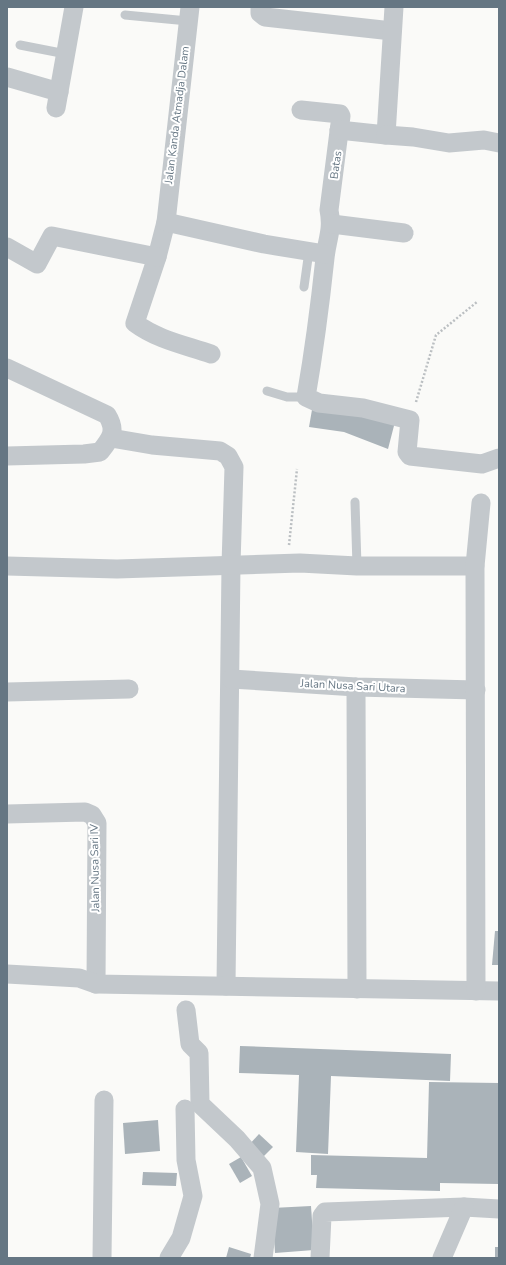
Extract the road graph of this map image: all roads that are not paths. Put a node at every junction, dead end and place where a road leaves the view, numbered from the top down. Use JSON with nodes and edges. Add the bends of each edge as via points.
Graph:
{"nodes":[{"id":1,"x":74,"y":7,"type":"edge"},
{"id":2,"x":260,"y":7,"type":"edge"},
{"id":3,"x":394,"y":7,"type":"edge"},
{"id":4,"x":189,"y":14,"type":"edge"},
{"id":5,"x":125,"y":15,"type":"dead end"},
{"id":6,"x":392,"y":31,"type":"junction"},
{"id":7,"x":20,"y":45,"type":"dead end"},
{"id":8,"x":66,"y":54,"type":"junction"},
{"id":9,"x":7,"y":77,"type":"edge"},
{"id":10,"x":301,"y":110,"type":"dead end"},
{"id":11,"x":340,"y":130,"type":"junction"},
{"id":12,"x":386,"y":135,"type":"junction"},
{"id":13,"x":499,"y":143,"type":"edge"},
{"id":14,"x":166,"y":222,"type":"junction"},
{"id":15,"x":332,"y":224,"type":"junction"},
{"id":16,"x":404,"y":233,"type":"dead end"},
{"id":17,"x":7,"y":247,"type":"edge"},
{"id":18,"x":317,"y":253,"type":"junction"},
{"id":19,"x":157,"y":257,"type":"junction"},
{"id":20,"x":304,"y":287,"type":"dead end"},
{"id":21,"x":212,"y":354,"type":"dead end"},
{"id":22,"x":7,"y":368,"type":"edge"},
{"id":23,"x":267,"y":391,"type":"dead end"},
{"id":24,"x":306,"y":397,"type":"junction"},
{"id":25,"x":111,"y":438,"type":"junction"},
{"id":26,"x":7,"y":456,"type":"edge"},
{"id":27,"x":499,"y":458,"type":"edge"},
{"id":28,"x":355,"y":502,"type":"dead end"},
{"id":29,"x":481,"y":503,"type":"dead end"},
{"id":30,"x":231,"y":565,"type":"junction"},
{"id":31,"x":7,"y":566,"type":"edge"},
{"id":32,"x":357,"y":566,"type":"junction"},
{"id":33,"x":475,"y":566,"type":"junction"},
{"id":34,"x":231,"y":679,"type":"junction"},
{"id":35,"x":356,"y":687,"type":"junction"},
{"id":36,"x":129,"y":689,"type":"dead end"},
{"id":37,"x":476,"y":690,"type":"junction"},
{"id":38,"x":7,"y":692,"type":"edge"},
{"id":39,"x":7,"y":814,"type":"edge"},
{"id":40,"x":7,"y":974,"type":"edge"},
{"id":41,"x":88,"y":981,"type":"junction"},
{"id":42,"x":226,"y":986,"type":"junction"},
{"id":43,"x":357,"y":990,"type":"junction"},
{"id":44,"x":476,"y":991,"type":"junction"},
{"id":45,"x":499,"y":991,"type":"edge"},
{"id":46,"x":186,"y":1010,"type":"dead end"},
{"id":47,"x":104,"y":1100,"type":"dead end"},
{"id":48,"x":185,"y":1109,"type":"dead end"},
{"id":49,"x":464,"y":1206,"type":"junction"},
{"id":50,"x":499,"y":1209,"type":"edge"},
{"id":51,"x":102,"y":1258,"type":"edge"},
{"id":52,"x":169,"y":1258,"type":"edge"},
{"id":53,"x":263,"y":1258,"type":"edge"},
{"id":54,"x":320,"y":1258,"type":"edge"},
{"id":55,"x":442,"y":1258,"type":"edge"}],
"edges":[{"from":1,"to":8,"type":"street"},
{"from":2,"to":6,"type":"street","via":[[260,13],[265,17]]},
{"from":3,"to":6,"type":"street"},
{"from":4,"to":5,"type":"lane"},
{"from":4,"to":14,"type":"street","name":"Jalan Kanda Atmadja Dalam"},
{"from":6,"to":12,"type":"street"},
{"from":7,"to":8,"type":"lane"},
{"from":8,"to":9,"type":"street","via":[[57,100]]},
{"from":10,"to":11,"type":"street","name":"Batas","via":[[340,114]]},
{"from":11,"to":12,"type":"street"},
{"from":11,"to":15,"type":"street","name":"Batas","via":[[329,210]]},
{"from":12,"to":13,"type":"street","via":[[449,143],[484,140]]},
{"from":14,"to":18,"type":"street"},
{"from":14,"to":19,"type":"street","name":"Jalan Kanda Atmadja Dalam"},
{"from":15,"to":16,"type":"street"},
{"from":15,"to":18,"type":"street","name":"Batas"},
{"from":17,"to":19,"type":"street","via":[[37,264],[52,236]]},
{"from":18,"to":20,"type":"lane"},
{"from":18,"to":24,"type":"street","name":"Batas","via":[[315,346]]},
{"from":19,"to":21,"type":"street","name":"Jalan Kanda Atmadja Dalam","via":[[135,323],[171,343]]},
{"from":22,"to":25,"type":"street","via":[[107,415],[112,424]]},
{"from":23,"to":24,"type":"lane","via":[[297,398]]},
{"from":24,"to":27,"type":"street","via":[[319,403],[363,408],[410,420],[407,452],[410,456],[482,464]]},
{"from":25,"to":26,"type":"street","via":[[100,452]]},
{"from":25,"to":30,"type":"street","via":[[152,445],[220,450],[228,456],[234,467]]},
{"from":28,"to":32,"type":"lane"},
{"from":29,"to":33,"type":"street"},
{"from":30,"to":31,"type":"street","via":[[117,569]]},
{"from":30,"to":32,"type":"street","via":[[287,563]]},
{"from":30,"to":34,"type":"street"},
{"from":32,"to":33,"type":"street"},
{"from":33,"to":37,"type":"street"},
{"from":34,"to":35,"type":"street","name":"Jalan Nusa Sari Utara"},
{"from":34,"to":42,"type":"street"},
{"from":35,"to":37,"type":"street","name":"Jalan Nusa Sari Utara"},
{"from":35,"to":43,"type":"street"},
{"from":36,"to":38,"type":"street"},
{"from":37,"to":44,"type":"street"},
{"from":39,"to":41,"type":"street","name":"Jalan Nusa Sari IV","via":[[86,812],[92,815],[97,823]]},
{"from":40,"to":41,"type":"street"},
{"from":41,"to":42,"type":"street"},
{"from":42,"to":43,"type":"street"},
{"from":43,"to":44,"type":"street"},
{"from":44,"to":45,"type":"street"},
{"from":46,"to":53,"type":"street","via":[[190,1044],[199,1053],[200,1104],[237,1139],[262,1168],[270,1204]]},
{"from":47,"to":51,"type":"street"},
{"from":48,"to":52,"type":"street","via":[[186,1160],[193,1196],[181,1238]]},
{"from":49,"to":50,"type":"street"},
{"from":49,"to":54,"type":"street","via":[[325,1212],[322,1216]]},
{"from":49,"to":55,"type":"street"}]}
